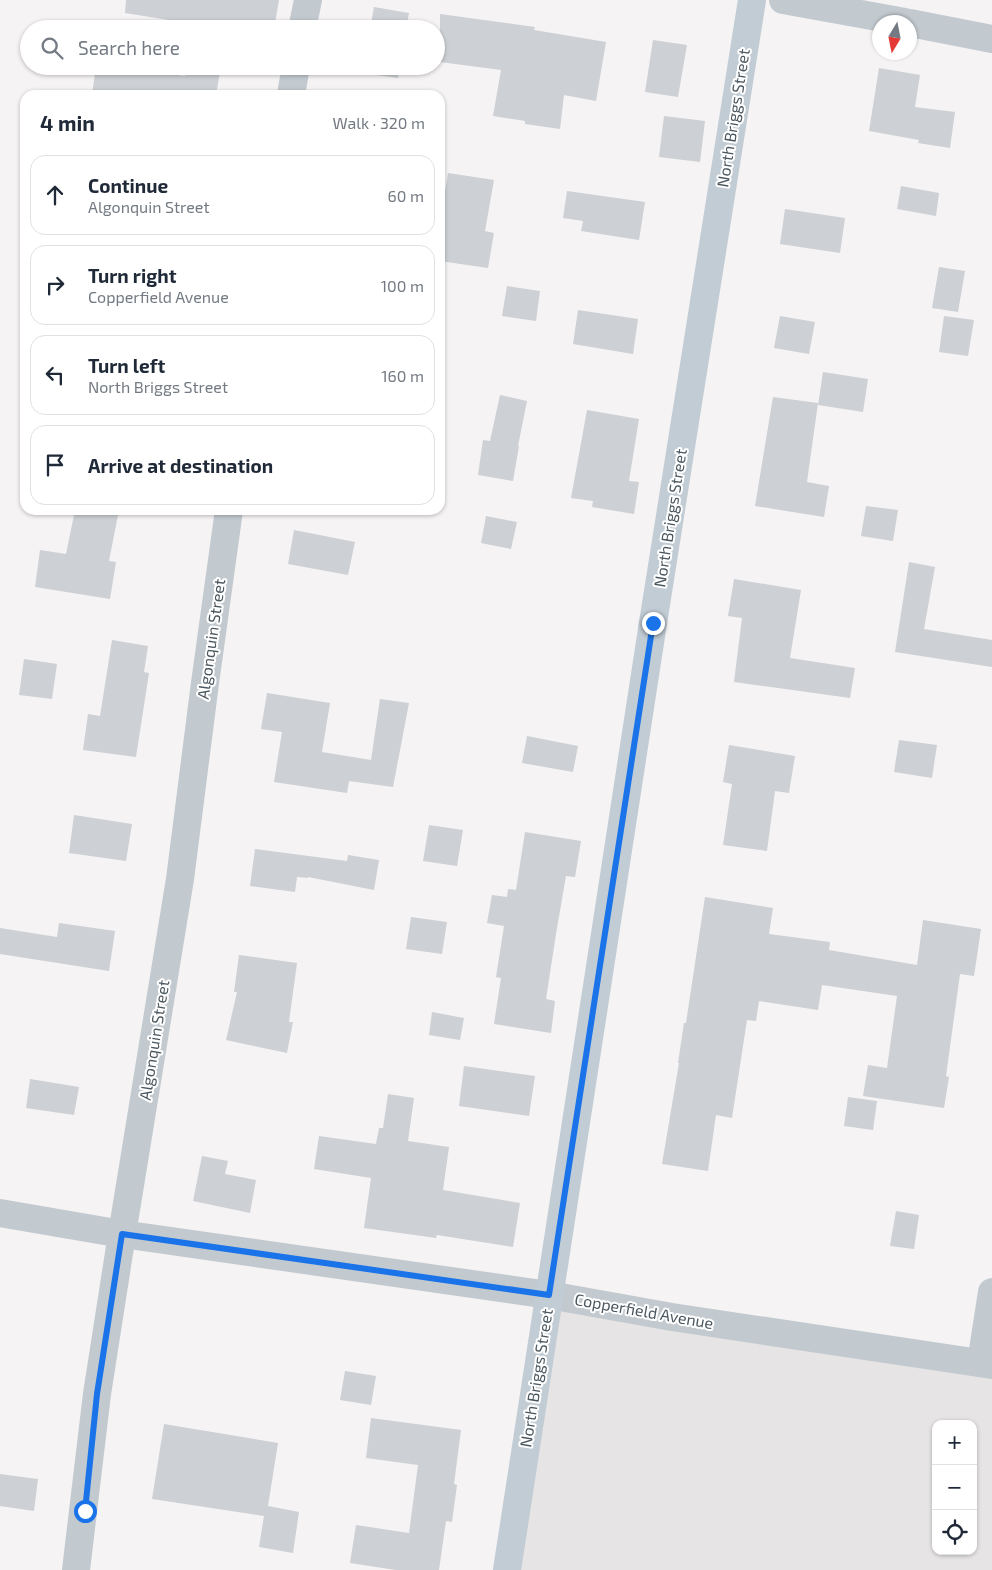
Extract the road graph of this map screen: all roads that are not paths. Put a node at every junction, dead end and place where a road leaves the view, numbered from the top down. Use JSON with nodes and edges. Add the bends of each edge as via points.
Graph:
{"nodes":[{"id":1,"x":308,"y":0,"type":"edge"},
{"id":2,"x":752,"y":0,"type":"edge"},
{"id":3,"x":783,"y":0,"type":"edge"},
{"id":4,"x":872,"y":16,"type":"edge"},
{"id":5,"x":304,"y":20,"type":"edge"},
{"id":6,"x":917,"y":24,"type":"edge"},
{"id":7,"x":992,"y":38,"type":"edge"},
{"id":8,"x":294,"y":75,"type":"edge"},
{"id":9,"x":291,"y":90,"type":"edge"},
{"id":10,"x":229,"y":515,"type":"edge"},
{"id":11,"x":0,"y":1214,"type":"edge"},
{"id":12,"x":122,"y":1234,"type":"junction"},
{"id":13,"x":992,"y":1292,"type":"edge"},
{"id":14,"x":549,"y":1295,"type":"junction"},
{"id":15,"x":986,"y":1364,"type":"edge"},
{"id":16,"x":76,"y":1570,"type":"edge"},
{"id":17,"x":507,"y":1570,"type":"edge"}],
"edges":[{"from":1,"to":5,"type":"street"},
{"from":2,"to":14,"type":"street","name":"North Briggs Street"},
{"from":3,"to":4,"type":"street"},
{"from":6,"to":7,"type":"street"},
{"from":8,"to":9,"type":"street"},
{"from":10,"to":12,"type":"street","name":"Algonquin Street","via":[[180,879]]},
{"from":11,"to":12,"type":"street","name":"Copperfield Avenue"},
{"from":12,"to":14,"type":"street","name":"Copperfield Avenue"},
{"from":12,"to":16,"type":"street","name":"Algonquin Street","via":[[97,1394]]},
{"from":13,"to":15,"type":"street"},
{"from":14,"to":15,"type":"street","name":"Copperfield Avenue","via":[[672,1317]]},
{"from":14,"to":17,"type":"street","name":"North Briggs Street"}]}
